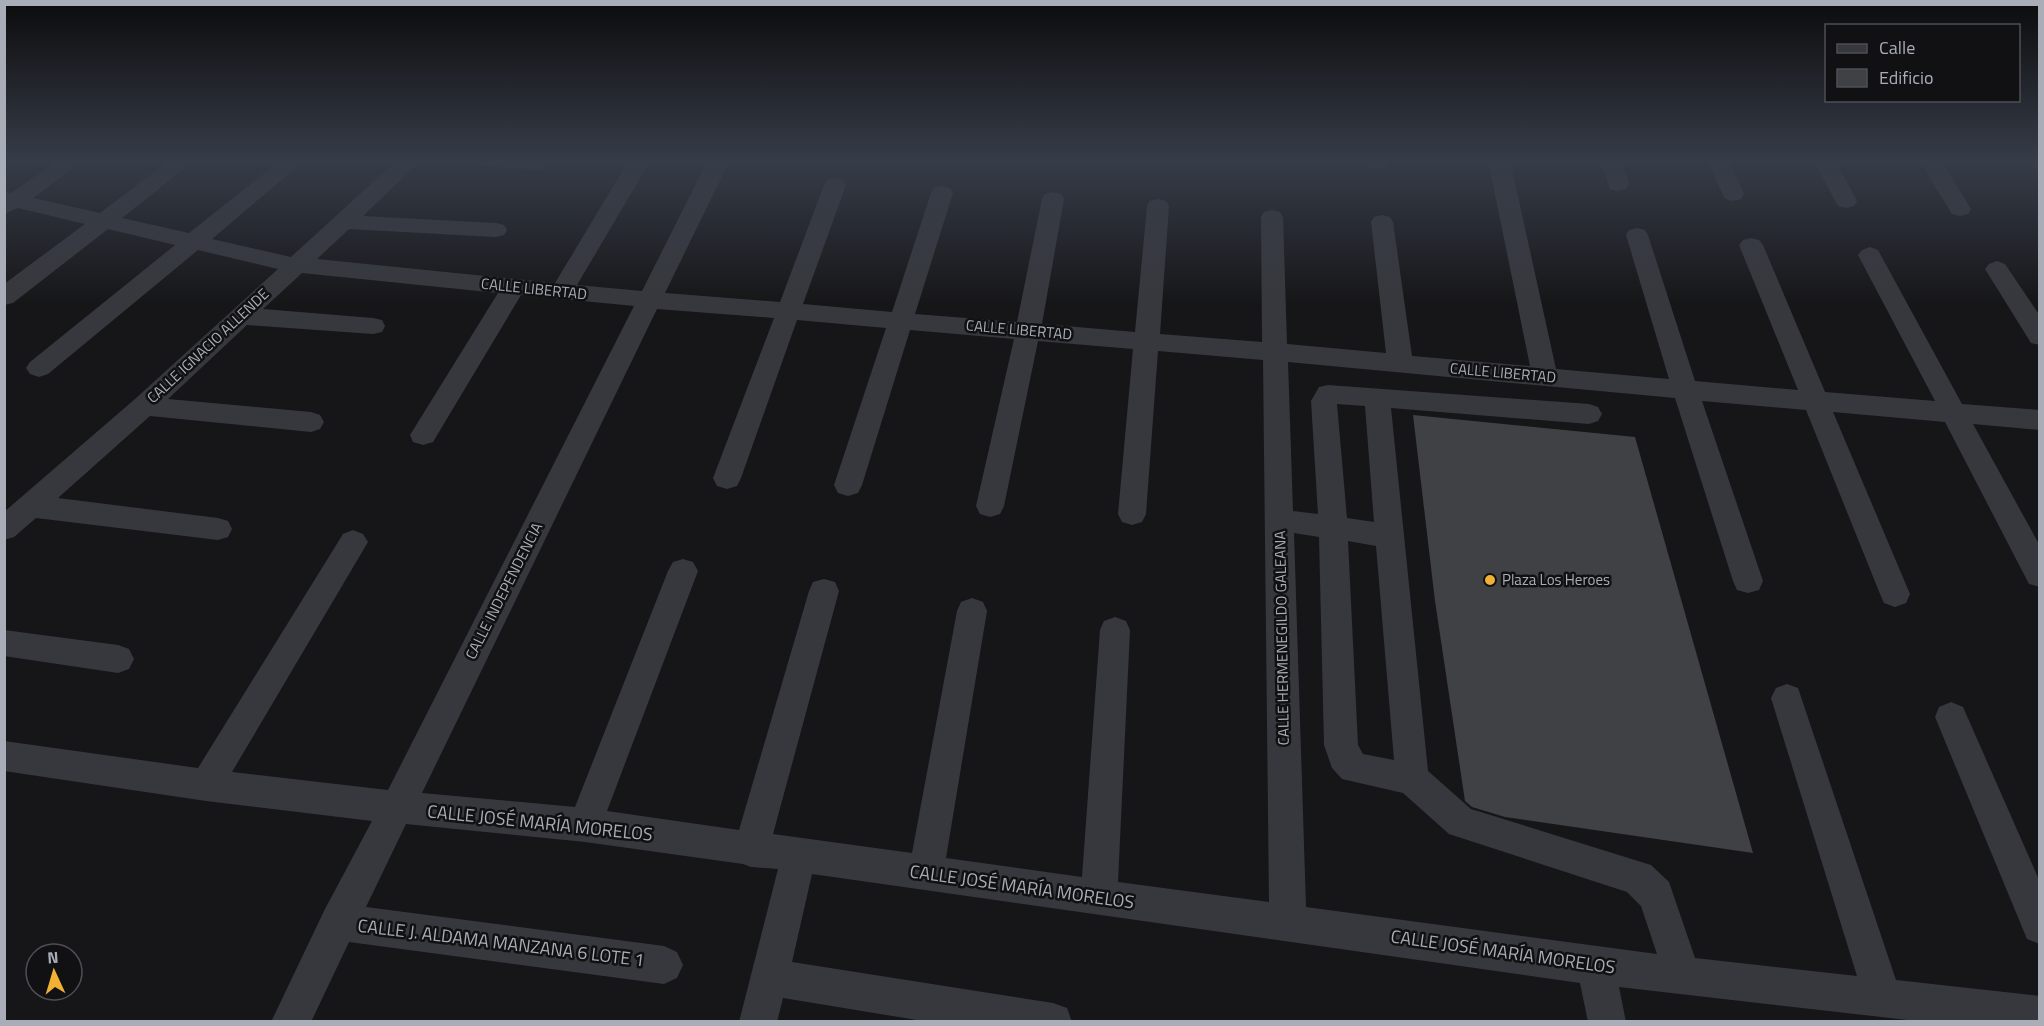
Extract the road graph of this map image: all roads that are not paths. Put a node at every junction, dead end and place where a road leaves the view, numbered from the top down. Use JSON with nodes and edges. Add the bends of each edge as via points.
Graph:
{"nodes":[{"id":1,"x":37,"y":208,"type":"edge"},
{"id":2,"x":120,"y":208,"type":"edge"},
{"id":3,"x":236,"y":208,"type":"edge"},
{"id":4,"x":359,"y":208,"type":"edge"},
{"id":5,"x":611,"y":208,"type":"edge"},
{"id":6,"x":696,"y":208,"type":"edge"},
{"id":7,"x":827,"y":208,"type":"edge"},
{"id":8,"x":937,"y":208,"type":"edge"},
{"id":9,"x":1051,"y":208,"type":"edge"},
{"id":10,"x":1158,"y":208,"type":"edge"},
{"id":11,"x":1509,"y":208,"type":"edge"},
{"id":12,"x":1272,"y":217,"type":"dead end"},
{"id":13,"x":103,"y":221,"type":"junction"},
{"id":14,"x":344,"y":222,"type":"junction"},
{"id":15,"x":1382,"y":222,"type":"dead end"},
{"id":16,"x":496,"y":230,"type":"dead end"},
{"id":17,"x":1637,"y":235,"type":"dead end"},
{"id":18,"x":194,"y":242,"type":"junction"},
{"id":19,"x":1751,"y":245,"type":"dead end"},
{"id":20,"x":1870,"y":255,"type":"dead end"},
{"id":21,"x":295,"y":265,"type":"junction"},
{"id":22,"x":1997,"y":269,"type":"dead end"},
{"id":23,"x":514,"y":287,"type":"junction"},
{"id":24,"x":561,"y":292,"type":"junction"},
{"id":25,"x":4,"y":297,"type":"edge"},
{"id":26,"x":651,"y":300,"type":"junction"},
{"id":27,"x":790,"y":312,"type":"junction"},
{"id":28,"x":240,"y":316,"type":"junction"},
{"id":29,"x":901,"y":321,"type":"junction"},
{"id":30,"x":374,"y":326,"type":"dead end"},
{"id":31,"x":1028,"y":331,"type":"junction"},
{"id":32,"x":2040,"y":337,"type":"edge"},
{"id":33,"x":1148,"y":341,"type":"junction"},
{"id":34,"x":1276,"y":352,"type":"junction"},
{"id":35,"x":1400,"y":363,"type":"junction"},
{"id":36,"x":39,"y":368,"type":"dead end"},
{"id":37,"x":1545,"y":377,"type":"junction"},
{"id":38,"x":1685,"y":390,"type":"junction"},
{"id":39,"x":1377,"y":398,"type":"junction"},
{"id":40,"x":1814,"y":402,"type":"junction"},
{"id":41,"x":144,"y":406,"type":"junction"},
{"id":42,"x":1955,"y":413,"type":"junction"},
{"id":43,"x":1589,"y":414,"type":"dead end"},
{"id":44,"x":2040,"y":420,"type":"edge"},
{"id":45,"x":311,"y":422,"type":"dead end"},
{"id":46,"x":423,"y":435,"type":"dead end"},
{"id":47,"x":727,"y":478,"type":"dead end"},
{"id":48,"x":848,"y":485,"type":"dead end"},
{"id":49,"x":31,"y":506,"type":"junction"},
{"id":50,"x":990,"y":506,"type":"dead end"},
{"id":51,"x":1132,"y":514,"type":"dead end"},
{"id":52,"x":1280,"y":520,"type":"junction"},
{"id":53,"x":1333,"y":528,"type":"junction"},
{"id":54,"x":4,"y":529,"type":"edge"},
{"id":55,"x":218,"y":529,"type":"dead end"},
{"id":56,"x":1390,"y":536,"type":"junction"},
{"id":57,"x":353,"y":542,"type":"dead end"},
{"id":58,"x":683,"y":571,"type":"dead end"},
{"id":59,"x":2040,"y":575,"type":"edge"},
{"id":60,"x":1748,"y":582,"type":"dead end"},
{"id":61,"x":824,"y":591,"type":"dead end"},
{"id":62,"x":1895,"y":594,"type":"dead end"},
{"id":63,"x":972,"y":611,"type":"dead end"},
{"id":64,"x":1115,"y":630,"type":"dead end"},
{"id":65,"x":4,"y":644,"type":"edge"},
{"id":66,"x":118,"y":659,"type":"dead end"},
{"id":67,"x":1787,"y":698,"type":"dead end"},
{"id":68,"x":1951,"y":717,"type":"dead end"},
{"id":69,"x":4,"y":756,"type":"edge"},
{"id":70,"x":1412,"y":779,"type":"junction"},
{"id":71,"x":206,"y":785,"type":"junction"},
{"id":72,"x":396,"y":807,"type":"junction"},
{"id":73,"x":585,"y":825,"type":"junction"},
{"id":74,"x":751,"y":850,"type":"junction"},
{"id":75,"x":799,"y":856,"type":"junction"},
{"id":76,"x":926,"y":873,"type":"junction"},
{"id":77,"x":1100,"y":898,"type":"junction"},
{"id":78,"x":338,"y":922,"type":"junction"},
{"id":79,"x":1288,"y":924,"type":"junction"},
{"id":80,"x":2040,"y":926,"type":"edge"},
{"id":81,"x":664,"y":965,"type":"dead end"},
{"id":82,"x":1596,"y":966,"type":"junction"},
{"id":83,"x":1682,"y":974,"type":"junction"},
{"id":84,"x":769,"y":977,"type":"junction"},
{"id":85,"x":1882,"y":996,"type":"junction"},
{"id":86,"x":2040,"y":1015,"type":"edge"},
{"id":87,"x":290,"y":1022,"type":"edge"},
{"id":88,"x":758,"y":1022,"type":"edge"},
{"id":89,"x":1053,"y":1022,"type":"edge"},
{"id":90,"x":1606,"y":1022,"type":"edge"}],
"edges":[{"from":1,"to":13,"type":"street","name":"CALLE LIBERTAD"},
{"from":2,"to":13,"type":"street"},
{"from":3,"to":18,"type":"street"},
{"from":4,"to":14,"type":"street","name":"CALLE IGNACIO ALLENDE"},
{"from":5,"to":24,"type":"street"},
{"from":6,"to":26,"type":"street","name":"CALLE INDEPENDENCIA"},
{"from":7,"to":27,"type":"street"},
{"from":8,"to":29,"type":"street"},
{"from":9,"to":31,"type":"street"},
{"from":10,"to":33,"type":"street"},
{"from":11,"to":37,"type":"street"},
{"from":12,"to":34,"type":"street","name":"CALLE HERMENEGILDO GALEANA"},
{"from":13,"to":18,"type":"street","name":"CALLE LIBERTAD"},
{"from":13,"to":25,"type":"street"},
{"from":14,"to":16,"type":"street"},
{"from":14,"to":21,"type":"street","name":"CALLE IGNACIO ALLENDE"},
{"from":15,"to":35,"type":"street"},
{"from":17,"to":38,"type":"street"},
{"from":18,"to":21,"type":"street","name":"CALLE LIBERTAD"},
{"from":18,"to":36,"type":"street"},
{"from":19,"to":40,"type":"street"},
{"from":20,"to":42,"type":"street"},
{"from":21,"to":23,"type":"street","name":"CALLE LIBERTAD"},
{"from":21,"to":28,"type":"street","name":"CALLE IGNACIO ALLENDE"},
{"from":22,"to":32,"type":"street"},
{"from":23,"to":24,"type":"street","name":"CALLE LIBERTAD"},
{"from":23,"to":46,"type":"street"},
{"from":24,"to":26,"type":"street","name":"CALLE LIBERTAD"},
{"from":26,"to":27,"type":"street","name":"CALLE LIBERTAD"},
{"from":26,"to":72,"type":"street","name":"CALLE INDEPENDENCIA"},
{"from":27,"to":29,"type":"street","name":"CALLE LIBERTAD"},
{"from":27,"to":47,"type":"street"},
{"from":28,"to":30,"type":"street"},
{"from":28,"to":41,"type":"street","name":"CALLE IGNACIO ALLENDE"},
{"from":29,"to":31,"type":"street","name":"CALLE LIBERTAD"},
{"from":29,"to":48,"type":"street"},
{"from":31,"to":33,"type":"street","name":"CALLE LIBERTAD"},
{"from":31,"to":50,"type":"street"},
{"from":33,"to":34,"type":"street","name":"CALLE LIBERTAD"},
{"from":33,"to":51,"type":"street"},
{"from":34,"to":35,"type":"street","name":"CALLE LIBERTAD"},
{"from":34,"to":52,"type":"street","name":"CALLE HERMENEGILDO GALEANA"},
{"from":35,"to":37,"type":"street","name":"CALLE LIBERTAD"},
{"from":37,"to":38,"type":"street","name":"CALLE LIBERTAD"},
{"from":38,"to":40,"type":"street","name":"CALLE LIBERTAD"},
{"from":38,"to":60,"type":"street"},
{"from":39,"to":43,"type":"street"},
{"from":39,"to":53,"type":"street","via":[[1328,394],[1324,401]]},
{"from":39,"to":56,"type":"street"},
{"from":40,"to":42,"type":"street","name":"CALLE LIBERTAD"},
{"from":40,"to":62,"type":"street"},
{"from":41,"to":45,"type":"street"},
{"from":41,"to":49,"type":"street","name":"CALLE IGNACIO ALLENDE"},
{"from":42,"to":44,"type":"street","name":"CALLE LIBERTAD"},
{"from":42,"to":59,"type":"street"},
{"from":49,"to":54,"type":"street","name":"CALLE IGNACIO ALLENDE"},
{"from":49,"to":55,"type":"street"},
{"from":52,"to":53,"type":"street"},
{"from":52,"to":79,"type":"street","name":"CALLE HERMENEGILDO GALEANA"},
{"from":53,"to":56,"type":"street"},
{"from":53,"to":70,"type":"street","via":[[1344,757],[1354,768]]},
{"from":56,"to":70,"type":"street"},
{"from":57,"to":71,"type":"street"},
{"from":58,"to":73,"type":"street"},
{"from":61,"to":74,"type":"street"},
{"from":63,"to":76,"type":"street"},
{"from":64,"to":77,"type":"street"},
{"from":65,"to":66,"type":"street"},
{"from":67,"to":85,"type":"street"},
{"from":68,"to":80,"type":"street"},
{"from":69,"to":71,"type":"street","name":"CALLE JOSÉ MARÍA MORELOS"},
{"from":70,"to":83,"type":"street","via":[[1461,822],[1638,878],[1656,895]]},
{"from":71,"to":72,"type":"street","name":"CALLE JOSÉ MARÍA MORELOS"},
{"from":72,"to":73,"type":"street","name":"CALLE JOSÉ MARÍA MORELOS"},
{"from":72,"to":78,"type":"street","name":"CALLE INDEPENDENCIA"},
{"from":73,"to":74,"type":"street","name":"CALLE JOSÉ MARÍA MORELOS"},
{"from":74,"to":75,"type":"street","name":"CALLE JOSÉ MARÍA MORELOS"},
{"from":75,"to":76,"type":"street","name":"CALLE JOSÉ MARÍA MORELOS"},
{"from":75,"to":84,"type":"street"},
{"from":76,"to":77,"type":"street","name":"CALLE JOSÉ MARÍA MORELOS"},
{"from":77,"to":79,"type":"street","name":"CALLE JOSÉ MARÍA MORELOS"},
{"from":78,"to":81,"type":"street","name":"CALLE J. ALDAMA MANZANA 6 LOTE 1"},
{"from":78,"to":87,"type":"street","name":"CALLE INDEPENDENCIA"},
{"from":79,"to":82,"type":"street","name":"CALLE JOSÉ MARÍA MORELOS"},
{"from":82,"to":83,"type":"street","name":"CALLE JOSÉ MARÍA MORELOS"},
{"from":82,"to":90,"type":"street"},
{"from":83,"to":85,"type":"street","name":"CALLE JOSÉ MARÍA MORELOS"},
{"from":84,"to":88,"type":"street"},
{"from":84,"to":89,"type":"street"},
{"from":85,"to":86,"type":"street","name":"CALLE JOSÉ MARÍA MORELOS"}]}
